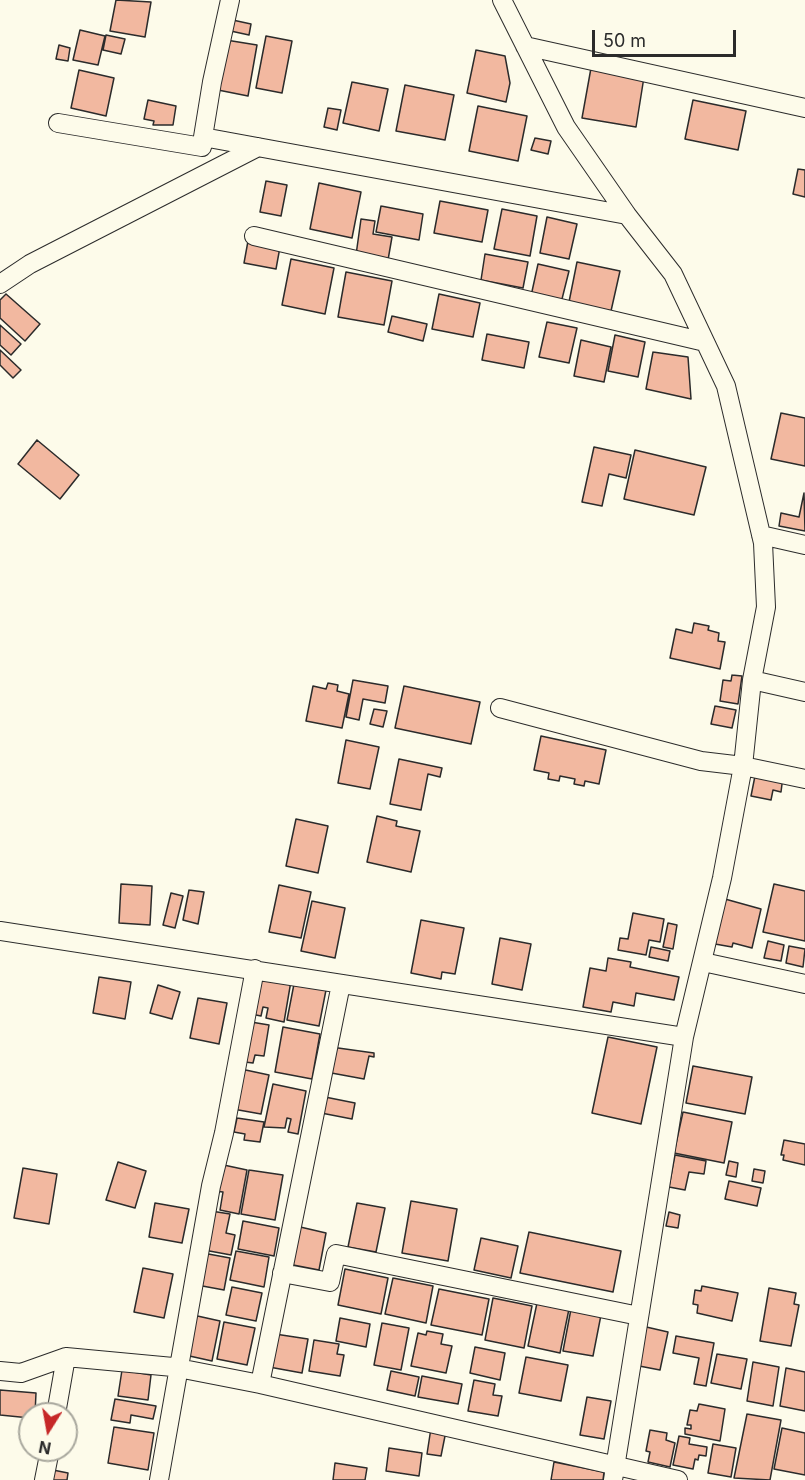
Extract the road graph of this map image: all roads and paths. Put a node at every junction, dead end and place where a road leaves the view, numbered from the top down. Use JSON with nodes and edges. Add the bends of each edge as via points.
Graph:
{"nodes":[{"id":1,"x":230,"y":0,"type":"edge"},
{"id":2,"x":502,"y":0,"type":"edge"},
{"id":3,"x":525,"y":46,"type":"junction"},
{"id":4,"x":805,"y":108,"type":"edge"},
{"id":5,"x":58,"y":123,"type":"dead end"},
{"id":6,"x":203,"y":137,"type":"junction"},
{"id":7,"x":258,"y":147,"type":"junction"},
{"id":8,"x":627,"y":215,"type":"junction"},
{"id":9,"x":254,"y":236,"type":"dead end"},
{"id":10,"x":0,"y":284,"type":"edge"},
{"id":11,"x":705,"y":342,"type":"junction"},
{"id":12,"x":761,"y":535,"type":"junction"},
{"id":13,"x":805,"y":544,"type":"edge"},
{"id":14,"x":752,"y":680,"type":"junction"},
{"id":15,"x":805,"y":692,"type":"edge"},
{"id":16,"x":500,"y":708,"type":"dead end"},
{"id":17,"x":743,"y":766,"type":"junction"},
{"id":18,"x":805,"y":779,"type":"edge"},
{"id":19,"x":0,"y":931,"type":"edge"},
{"id":20,"x":703,"y":962,"type":"junction"},
{"id":21,"x":255,"y":969,"type":"junction"},
{"id":22,"x":341,"y":984,"type":"junction"},
{"id":23,"x":805,"y":984,"type":"edge"},
{"id":24,"x":684,"y":1037,"type":"junction"},
{"id":25,"x":282,"y":1273,"type":"junction"},
{"id":26,"x":639,"y":1316,"type":"junction"},
{"id":27,"x":66,"y":1357,"type":"junction"},
{"id":28,"x":179,"y":1369,"type":"junction"},
{"id":29,"x":0,"y":1371,"type":"edge"},
{"id":30,"x":260,"y":1384,"type":"junction"},
{"id":31,"x":58,"y":1402,"type":"edge"},
{"id":32,"x":48,"y":1462,"type":"edge"},
{"id":33,"x":614,"y":1473,"type":"edge"},
{"id":34,"x":44,"y":1480,"type":"edge"},
{"id":35,"x":159,"y":1480,"type":"edge"},
{"id":36,"x":678,"y":1480,"type":"edge"}],
"edges":[{"from":1,"to":6,"type":"street"},
{"from":2,"to":3,"type":"street"},
{"from":3,"to":4,"type":"street"},
{"from":3,"to":8,"type":"street","via":[[566,127]]},
{"from":5,"to":6,"type":"street","via":[[202,147]]},
{"from":6,"to":7,"type":"street"},
{"from":7,"to":8,"type":"street"},
{"from":7,"to":10,"type":"street","via":[[30,264]]},
{"from":8,"to":11,"type":"street","via":[[673,274]]},
{"from":9,"to":11,"type":"street"},
{"from":11,"to":12,"type":"street","via":[[726,386]]},
{"from":12,"to":13,"type":"street"},
{"from":12,"to":14,"type":"street","via":[[766,607]]},
{"from":14,"to":15,"type":"street"},
{"from":14,"to":17,"type":"street"},
{"from":16,"to":17,"type":"street","via":[[701,761]]},
{"from":17,"to":18,"type":"street"},
{"from":17,"to":20,"type":"street"},
{"from":19,"to":21,"type":"street"},
{"from":20,"to":23,"type":"street"},
{"from":20,"to":24,"type":"street"},
{"from":21,"to":22,"type":"street"},
{"from":21,"to":28,"type":"street"},
{"from":22,"to":24,"type":"street"},
{"from":22,"to":25,"type":"street"},
{"from":24,"to":26,"type":"street"},
{"from":25,"to":26,"type":"street","via":[[330,1282],[336,1254]]},
{"from":25,"to":30,"type":"street"},
{"from":26,"to":33,"type":"street"},
{"from":27,"to":28,"type":"street"},
{"from":27,"to":29,"type":"street","via":[[21,1373]]},
{"from":27,"to":31,"type":"street"},
{"from":28,"to":30,"type":"street"},
{"from":28,"to":35,"type":"street"},
{"from":30,"to":33,"type":"street"},
{"from":32,"to":34,"type":"street"},
{"from":33,"to":36,"type":"street"}]}
